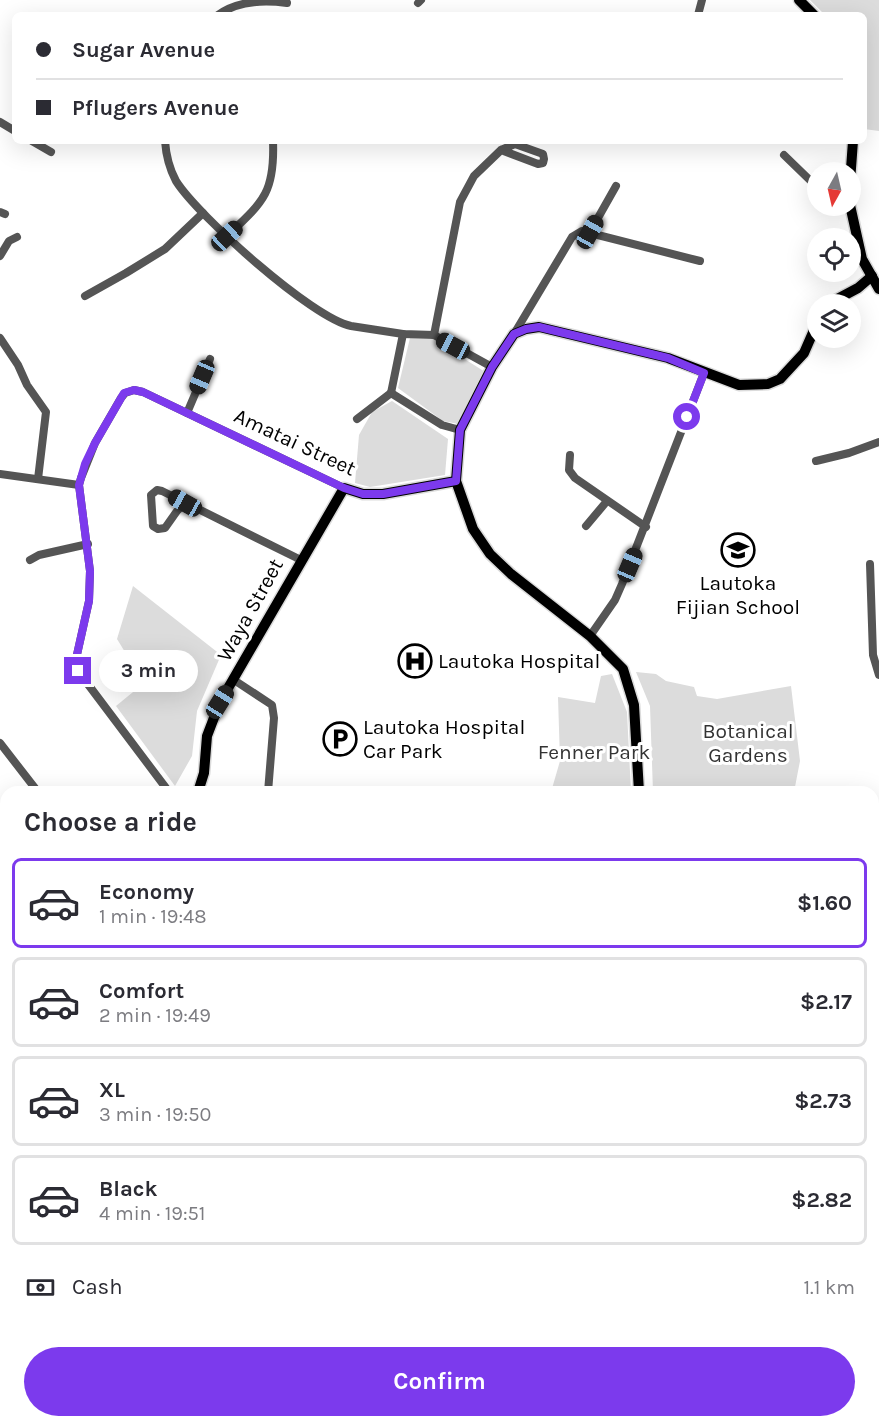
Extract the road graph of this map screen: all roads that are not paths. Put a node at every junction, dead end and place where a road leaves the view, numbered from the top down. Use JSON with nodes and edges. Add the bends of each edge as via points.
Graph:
{"nodes":[{"id":1,"x":799,"y":0,"type":"edge"},
{"id":2,"x":287,"y":3,"type":"dead end"},
{"id":3,"x":222,"y":12,"type":"edge"},
{"id":4,"x":811,"y":12,"type":"edge"},
{"id":5,"x":37,"y":144,"type":"edge"},
{"id":6,"x":165,"y":144,"type":"edge"},
{"id":7,"x":273,"y":144,"type":"edge"},
{"id":8,"x":853,"y":144,"type":"edge"},
{"id":9,"x":501,"y":150,"type":"dead end"},
{"id":10,"x":51,"y":152,"type":"dead end"},
{"id":11,"x":784,"y":155,"type":"dead end"},
{"id":12,"x":851,"y":162,"type":"edge"},
{"id":13,"x":807,"y":177,"type":"edge"},
{"id":14,"x":616,"y":186,"type":"dead end"},
{"id":15,"x":203,"y":213,"type":"junction"},
{"id":16,"x":852,"y":216,"type":"edge"},
{"id":17,"x":590,"y":232,"type":"junction"},
{"id":18,"x":227,"y":236,"type":"junction"},
{"id":19,"x":17,"y":237,"type":"dead end"},
{"id":20,"x":0,"y":256,"type":"edge"},
{"id":21,"x":700,"y":261,"type":"dead end"},
{"id":22,"x":872,"y":276,"type":"junction"},
{"id":23,"x":879,"y":289,"type":"edge"},
{"id":24,"x":847,"y":294,"type":"edge"},
{"id":25,"x":85,"y":296,"type":"dead end"},
{"id":26,"x":403,"y":334,"type":"junction"},
{"id":27,"x":514,"y":334,"type":"junction"},
{"id":28,"x":434,"y":335,"type":"junction"},
{"id":29,"x":0,"y":338,"type":"edge"},
{"id":30,"x":807,"y":346,"type":"edge"},
{"id":31,"x":210,"y":359,"type":"dead end"},
{"id":32,"x":492,"y":367,"type":"junction"},
{"id":33,"x":704,"y":373,"type":"junction"},
{"id":34,"x":392,"y":393,"type":"junction"},
{"id":35,"x":187,"y":413,"type":"junction"},
{"id":36,"x":357,"y":419,"type":"dead end"},
{"id":37,"x":460,"y":430,"type":"junction"},
{"id":38,"x":879,"y":442,"type":"edge"},
{"id":39,"x":570,"y":456,"type":"dead end"},
{"id":40,"x":816,"y":461,"type":"dead end"},
{"id":41,"x":0,"y":474,"type":"edge"},
{"id":42,"x":39,"y":479,"type":"junction"},
{"id":43,"x":456,"y":481,"type":"junction"},
{"id":44,"x":79,"y":485,"type":"junction"},
{"id":45,"x":344,"y":488,"type":"junction"},
{"id":46,"x":608,"y":501,"type":"junction"},
{"id":47,"x":185,"y":503,"type":"junction"},
{"id":48,"x":586,"y":526,"type":"dead end"},
{"id":49,"x":646,"y":527,"type":"junction"},
{"id":50,"x":88,"y":544,"type":"junction"},
{"id":51,"x":30,"y":560,"type":"dead end"},
{"id":52,"x":301,"y":560,"type":"junction"},
{"id":53,"x":870,"y":564,"type":"dead end"},
{"id":54,"x":590,"y":636,"type":"junction"},
{"id":55,"x":879,"y":675,"type":"edge"},
{"id":56,"x":234,"y":680,"type":"junction"},
{"id":57,"x":0,"y":743,"type":"edge"},
{"id":58,"x":33,"y":786,"type":"edge"},
{"id":59,"x":164,"y":786,"type":"edge"},
{"id":60,"x":200,"y":786,"type":"edge"},
{"id":61,"x":268,"y":786,"type":"edge"},
{"id":62,"x":639,"y":786,"type":"edge"}],
"edges":[{"from":1,"to":4,"type":"main road"},
{"from":2,"to":3,"type":"street","via":[[246,3]]},
{"from":5,"to":10,"type":"street"},
{"from":6,"to":15,"type":"street","via":[[176,181]]},
{"from":7,"to":18,"type":"street","via":[[271,183],[258,207]]},
{"from":8,"to":12,"type":"main road"},
{"from":9,"to":28,"type":"street","via":[[474,176],[460,202]]},
{"from":11,"to":13,"type":"street"},
{"from":14,"to":17,"type":"street"},
{"from":15,"to":18,"type":"street"},
{"from":15,"to":25,"type":"street","via":[[165,249]]},
{"from":16,"to":22,"type":"main road","via":[[862,259]]},
{"from":17,"to":21,"type":"street"},
{"from":17,"to":27,"type":"street","via":[[582,231],[572,237]]},
{"from":18,"to":26,"type":"street","via":[[273,277],[335,321]]},
{"from":19,"to":20,"type":"street","via":[[9,241]]},
{"from":22,"to":23,"type":"main road"},
{"from":22,"to":24,"type":"main road"},
{"from":26,"to":28,"type":"street"},
{"from":26,"to":34,"type":"street"},
{"from":27,"to":32,"type":"main road"},
{"from":27,"to":33,"type":"main road","via":[[539,327],[668,358]]},
{"from":28,"to":32,"type":"street"},
{"from":29,"to":42,"type":"street","via":[[46,412]]},
{"from":30,"to":33,"type":"main road","via":[[780,379],[768,384],[739,385]]},
{"from":31,"to":35,"type":"street"},
{"from":32,"to":37,"type":"main road"},
{"from":33,"to":49,"type":"street"},
{"from":34,"to":36,"type":"street"},
{"from":34,"to":37,"type":"street","via":[[442,425]]},
{"from":35,"to":44,"type":"street","name":"Amatai Street","via":[[143,392],[124,393],[95,443]]},
{"from":35,"to":45,"type":"street","name":"Amatai Street"},
{"from":37,"to":43,"type":"main road"},
{"from":38,"to":40,"type":"street"},
{"from":39,"to":46,"type":"street","via":[[571,474]]},
{"from":41,"to":42,"type":"street"},
{"from":42,"to":44,"type":"street"},
{"from":43,"to":45,"type":"main road","name":"Amatai Street","via":[[383,494],[363,494]]},
{"from":43,"to":54,"type":"main road","via":[[473,529],[490,554]]},
{"from":44,"to":50,"type":"street"},
{"from":45,"to":52,"type":"main road","name":"Waya Street"},
{"from":46,"to":48,"type":"street"},
{"from":46,"to":49,"type":"street"},
{"from":47,"to":47,"type":"street","via":[[162,491],[153,492],[153,526],[165,528]]},
{"from":47,"to":52,"type":"street"},
{"from":49,"to":54,"type":"street","via":[[615,600]]},
{"from":50,"to":51,"type":"street"},
{"from":50,"to":59,"type":"street","via":[[89,601],[76,659],[78,671]]},
{"from":52,"to":56,"type":"main road","name":"Waya Street"},
{"from":53,"to":55,"type":"street","via":[[873,655]]},
{"from":54,"to":62,"type":"main road","via":[[623,669],[631,690]]},
{"from":56,"to":60,"type":"main road","name":"Waya Street","via":[[220,702],[207,736]]},
{"from":56,"to":61,"type":"street","via":[[272,705]]},
{"from":57,"to":58,"type":"street"}]}
